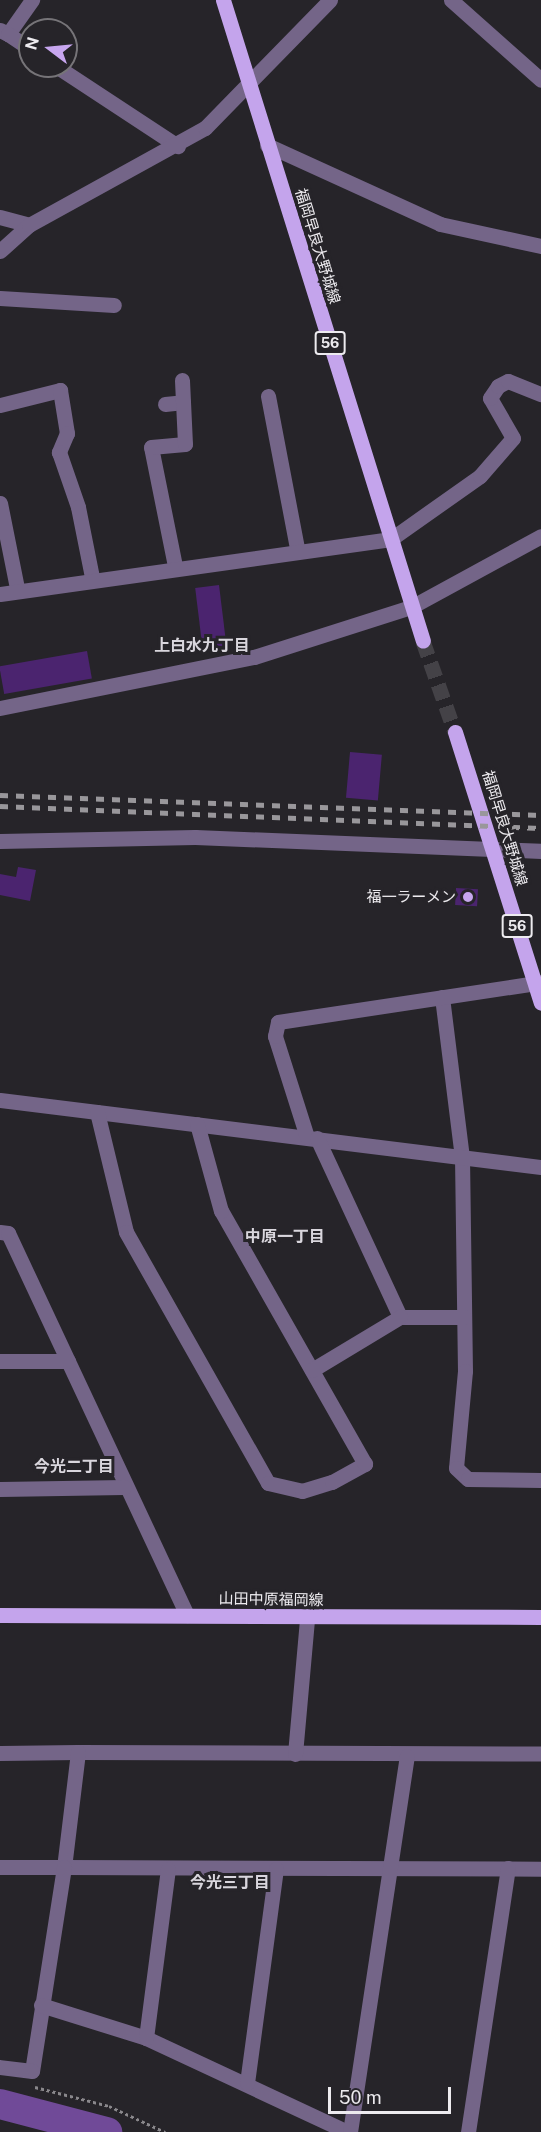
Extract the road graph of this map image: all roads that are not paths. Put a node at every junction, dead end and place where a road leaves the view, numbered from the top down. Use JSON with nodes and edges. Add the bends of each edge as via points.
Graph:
{"nodes":[{"id":1,"x":32,"y":0,"type":"edge"},
{"id":2,"x":224,"y":0,"type":"edge"},
{"id":3,"x":330,"y":0,"type":"edge"},
{"id":4,"x":451,"y":0,"type":"edge"},
{"id":5,"x":4,"y":32,"type":"edge"},
{"id":6,"x":18,"y":41,"type":"edge"},
{"id":7,"x":74,"y":78,"type":"edge"},
{"id":8,"x":247,"y":80,"type":"junction"},
{"id":9,"x":541,"y":80,"type":"edge"},
{"id":10,"x":267,"y":145,"type":"junction"},
{"id":11,"x":178,"y":146,"type":"junction"},
{"id":12,"x":0,"y":217,"type":"edge"},
{"id":13,"x":29,"y":225,"type":"junction"},
{"id":14,"x":541,"y":246,"type":"edge"},
{"id":15,"x":0,"y":251,"type":"edge"},
{"id":16,"x":0,"y":298,"type":"edge"},
{"id":17,"x":114,"y":304,"type":"dead end"},
{"id":18,"x":182,"y":380,"type":"dead end"},
{"id":19,"x":541,"y":394,"type":"edge"},
{"id":20,"x":268,"y":396,"type":"dead end"},
{"id":21,"x":183,"y":402,"type":"junction"},
{"id":22,"x":165,"y":404,"type":"dead end"},
{"id":23,"x":0,"y":405,"type":"edge"},
{"id":24,"x":0,"y":503,"type":"edge"},
{"id":25,"x":541,"y":536,"type":"edge"},
{"id":26,"x":391,"y":539,"type":"junction"},
{"id":27,"x":297,"y":548,"type":"junction"},
{"id":28,"x":175,"y":566,"type":"junction"},
{"id":29,"x":92,"y":577,"type":"junction"},
{"id":30,"x":17,"y":588,"type":"junction"},
{"id":31,"x":0,"y":594,"type":"edge"},
{"id":32,"x":411,"y":607,"type":"junction"},
{"id":33,"x":423,"y":641,"type":"tunnel mouth"},
{"id":34,"x":0,"y":708,"type":"edge"},
{"id":35,"x":455,"y":732,"type":"tunnel mouth"},
{"id":36,"x":0,"y":841,"type":"edge"},
{"id":37,"x":495,"y":848,"type":"junction"},
{"id":38,"x":541,"y":850,"type":"edge"},
{"id":39,"x":538,"y":982,"type":"edge"},
{"id":40,"x":442,"y":997,"type":"junction"},
{"id":41,"x":541,"y":1003,"type":"edge"},
{"id":42,"x":0,"y":1100,"type":"edge"},
{"id":43,"x":97,"y":1112,"type":"junction"},
{"id":44,"x":197,"y":1124,"type":"junction"},
{"id":45,"x":312,"y":1138,"type":"junction"},
{"id":46,"x":462,"y":1157,"type":"junction"},
{"id":47,"x":541,"y":1167,"type":"edge"},
{"id":48,"x":0,"y":1232,"type":"edge"},
{"id":49,"x":400,"y":1317,"type":"junction"},
{"id":50,"x":464,"y":1317,"type":"junction"},
{"id":51,"x":68,"y":1360,"type":"junction"},
{"id":52,"x":0,"y":1361,"type":"edge"},
{"id":53,"x":312,"y":1370,"type":"junction"},
{"id":54,"x":541,"y":1480,"type":"edge"},
{"id":55,"x":124,"y":1487,"type":"junction"},
{"id":56,"x":0,"y":1488,"type":"edge"},
{"id":57,"x":0,"y":1615,"type":"edge"},
{"id":58,"x":187,"y":1615,"type":"junction"},
{"id":59,"x":541,"y":1617,"type":"edge"},
{"id":60,"x":307,"y":1619,"type":"junction"},
{"id":61,"x":0,"y":1752,"type":"edge"},
{"id":62,"x":78,"y":1752,"type":"junction"},
{"id":63,"x":295,"y":1754,"type":"junction"},
{"id":64,"x":541,"y":1754,"type":"edge"},
{"id":65,"x":406,"y":1756,"type":"junction"},
{"id":66,"x":0,"y":1867,"type":"edge"},
{"id":67,"x":64,"y":1867,"type":"junction"},
{"id":68,"x":389,"y":1868,"type":"junction"},
{"id":69,"x":168,"y":1869,"type":"junction"},
{"id":70,"x":276,"y":1869,"type":"junction"},
{"id":71,"x":508,"y":1869,"type":"junction"},
{"id":72,"x":541,"y":1869,"type":"edge"},
{"id":73,"x":41,"y":2005,"type":"junction"},
{"id":74,"x":146,"y":2038,"type":"junction"},
{"id":75,"x":0,"y":2067,"type":"edge"},
{"id":76,"x":247,"y":2083,"type":"junction"},
{"id":77,"x":349,"y":2132,"type":"edge"},
{"id":78,"x":468,"y":2132,"type":"edge"}],
"edges":[{"from":1,"to":5,"type":"street"},
{"from":2,"to":8,"type":"main road","name":"福岡早良大野城線","number":"56"},
{"from":3,"to":8,"type":"street"},
{"from":4,"to":9,"type":"street"},
{"from":5,"to":6,"type":"street"},
{"from":7,"to":11,"type":"street"},
{"from":8,"to":10,"type":"main road","name":"福岡早良大野城線","number":"56"},
{"from":8,"to":11,"type":"street","via":[[205,128]]},
{"from":10,"to":14,"type":"street","via":[[440,224]]},
{"from":10,"to":26,"type":"main road","name":"福岡早良大野城線","number":"56"},
{"from":11,"to":13,"type":"street"},
{"from":12,"to":13,"type":"street"},
{"from":13,"to":15,"type":"street"},
{"from":16,"to":17,"type":"street"},
{"from":18,"to":21,"type":"street"},
{"from":19,"to":26,"type":"street","via":[[508,381],[498,386],[490,398],[513,438],[480,476]]},
{"from":20,"to":27,"type":"street"},
{"from":21,"to":22,"type":"street"},
{"from":21,"to":28,"type":"street","via":[[185,444],[152,447]]},
{"from":23,"to":29,"type":"street","via":[[60,390],[67,433],[59,452],[78,507]]},
{"from":24,"to":30,"type":"street"},
{"from":25,"to":32,"type":"street"},
{"from":26,"to":27,"type":"street"},
{"from":26,"to":32,"type":"main road","name":"福岡早良大野城線","number":"56"},
{"from":27,"to":28,"type":"street"},
{"from":28,"to":29,"type":"street"},
{"from":29,"to":30,"type":"street"},
{"from":30,"to":31,"type":"street"},
{"from":32,"to":33,"type":"main road","name":"福岡早良大野城線","number":"56"},
{"from":32,"to":34,"type":"street","via":[[254,657]]},
{"from":35,"to":37,"type":"main road","name":"福岡早良大野城線","number":"56"},
{"from":36,"to":37,"type":"street","via":[[195,837]]},
{"from":37,"to":38,"type":"street"},
{"from":37,"to":39,"type":"main road","name":"福岡早良大野城線","number":"56"},
{"from":39,"to":40,"type":"street"},
{"from":39,"to":41,"type":"main road","name":"福岡早良大野城線","number":"56"},
{"from":40,"to":45,"type":"street","via":[[278,1022],[275,1036]]},
{"from":40,"to":46,"type":"street"},
{"from":42,"to":43,"type":"street"},
{"from":43,"to":44,"type":"street"},
{"from":43,"to":53,"type":"street","via":[[126,1232],[268,1483],[291,1490],[332,1482],[365,1464]]},
{"from":44,"to":45,"type":"street"},
{"from":44,"to":53,"type":"street","via":[[220,1211]]},
{"from":45,"to":46,"type":"street"},
{"from":45,"to":49,"type":"street"},
{"from":46,"to":47,"type":"street"},
{"from":46,"to":50,"type":"street"},
{"from":48,"to":51,"type":"street","via":[[8,1233]]},
{"from":49,"to":50,"type":"street"},
{"from":49,"to":53,"type":"street"},
{"from":50,"to":54,"type":"street","via":[[459,1476]]},
{"from":51,"to":52,"type":"street"},
{"from":51,"to":55,"type":"street"},
{"from":55,"to":56,"type":"street"},
{"from":55,"to":58,"type":"street"},
{"from":57,"to":58,"type":"main road","name":"山田中原福岡線"},
{"from":58,"to":60,"type":"main road","name":"山田中原福岡線"},
{"from":59,"to":60,"type":"main road","name":"山田中原福岡線"},
{"from":60,"to":63,"type":"street"},
{"from":61,"to":62,"type":"street"},
{"from":62,"to":63,"type":"street"},
{"from":62,"to":67,"type":"street"},
{"from":63,"to":65,"type":"street"},
{"from":64,"to":65,"type":"street"},
{"from":65,"to":68,"type":"street"},
{"from":66,"to":67,"type":"street"},
{"from":67,"to":69,"type":"street"},
{"from":67,"to":73,"type":"street"},
{"from":68,"to":70,"type":"street"},
{"from":68,"to":71,"type":"street"},
{"from":68,"to":77,"type":"street"},
{"from":69,"to":70,"type":"street"},
{"from":69,"to":74,"type":"street"},
{"from":70,"to":76,"type":"street"},
{"from":71,"to":72,"type":"street"},
{"from":71,"to":78,"type":"street"},
{"from":73,"to":74,"type":"street"},
{"from":73,"to":75,"type":"street","via":[[32,2070]]},
{"from":74,"to":76,"type":"street"},
{"from":76,"to":77,"type":"street"}]}
